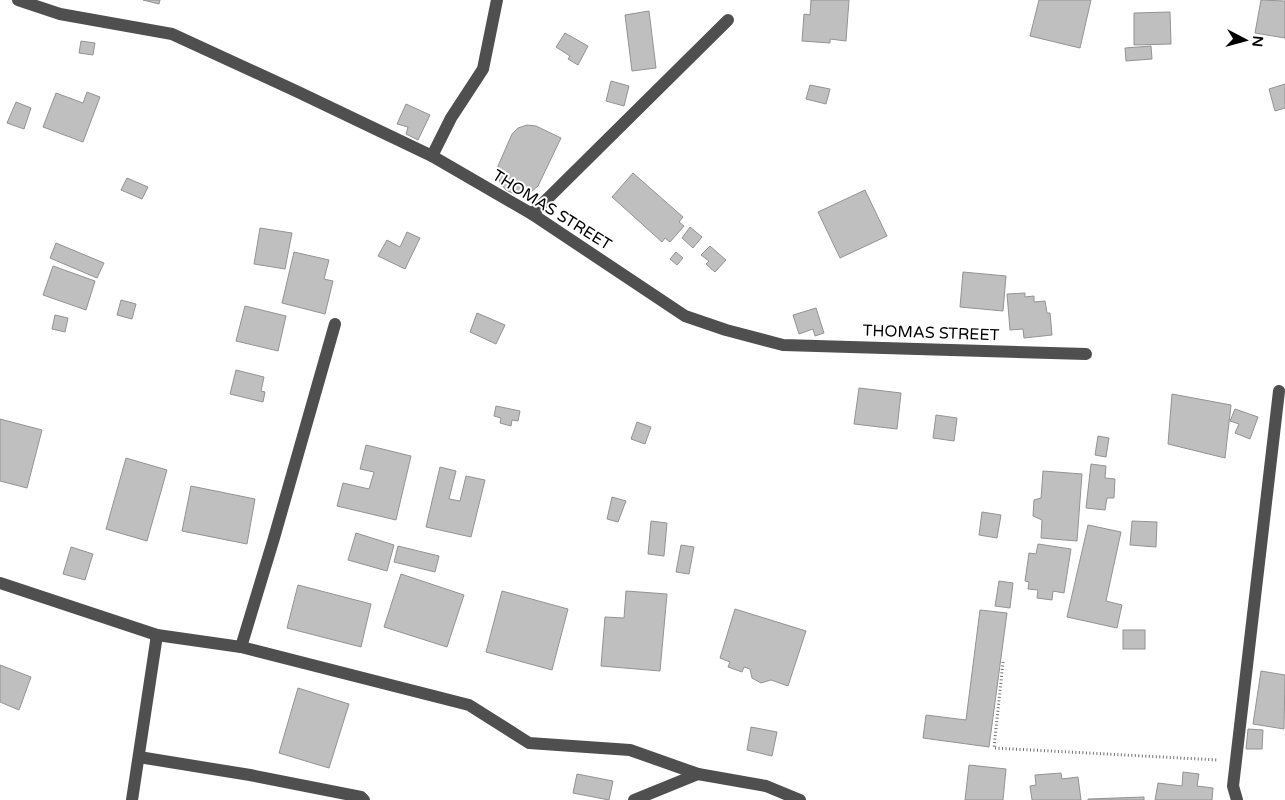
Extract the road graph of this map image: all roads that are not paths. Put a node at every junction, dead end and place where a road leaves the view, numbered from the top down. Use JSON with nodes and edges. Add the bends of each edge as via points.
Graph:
{"nodes":[{"id":1,"x":18,"y":0,"type":"edge"},
{"id":2,"x":497,"y":0,"type":"edge"},
{"id":3,"x":728,"y":20,"type":"dead end"},
{"id":4,"x":432,"y":156,"type":"junction"},
{"id":5,"x":532,"y":214,"type":"junction"},
{"id":6,"x":334,"y":324,"type":"dead end"},
{"id":7,"x":1086,"y":354,"type":"dead end"},
{"id":8,"x":1279,"y":391,"type":"dead end"},
{"id":9,"x":0,"y":583,"type":"edge"},
{"id":10,"x":157,"y":635,"type":"junction"},
{"id":11,"x":241,"y":647,"type":"junction"},
{"id":12,"x":139,"y":757,"type":"junction"},
{"id":13,"x":698,"y":774,"type":"junction"},
{"id":14,"x":132,"y":800,"type":"edge"},
{"id":15,"x":364,"y":800,"type":"edge"},
{"id":16,"x":634,"y":800,"type":"edge"},
{"id":17,"x":800,"y":800,"type":"edge"},
{"id":18,"x":1237,"y":800,"type":"edge"}],
"edges":[{"from":1,"to":4,"type":"street","name":"THOMAS STREET","via":[[60,14],[172,34]]},
{"from":2,"to":4,"type":"street","via":[[483,69]]},
{"from":3,"to":5,"type":"street"},
{"from":4,"to":5,"type":"street","name":"THOMAS STREET"},
{"from":5,"to":7,"type":"street","name":"THOMAS STREET","via":[[685,316],[783,346]]},
{"from":6,"to":11,"type":"street"},
{"from":8,"to":18,"type":"street","via":[[1233,786]]},
{"from":9,"to":10,"type":"street"},
{"from":10,"to":11,"type":"street"},
{"from":10,"to":12,"type":"street"},
{"from":11,"to":13,"type":"street","via":[[469,706],[530,743],[630,750]]},
{"from":12,"to":14,"type":"street"},
{"from":12,"to":15,"type":"street","via":[[250,775]]},
{"from":13,"to":16,"type":"street"},
{"from":13,"to":17,"type":"street","via":[[766,786]]}]}
